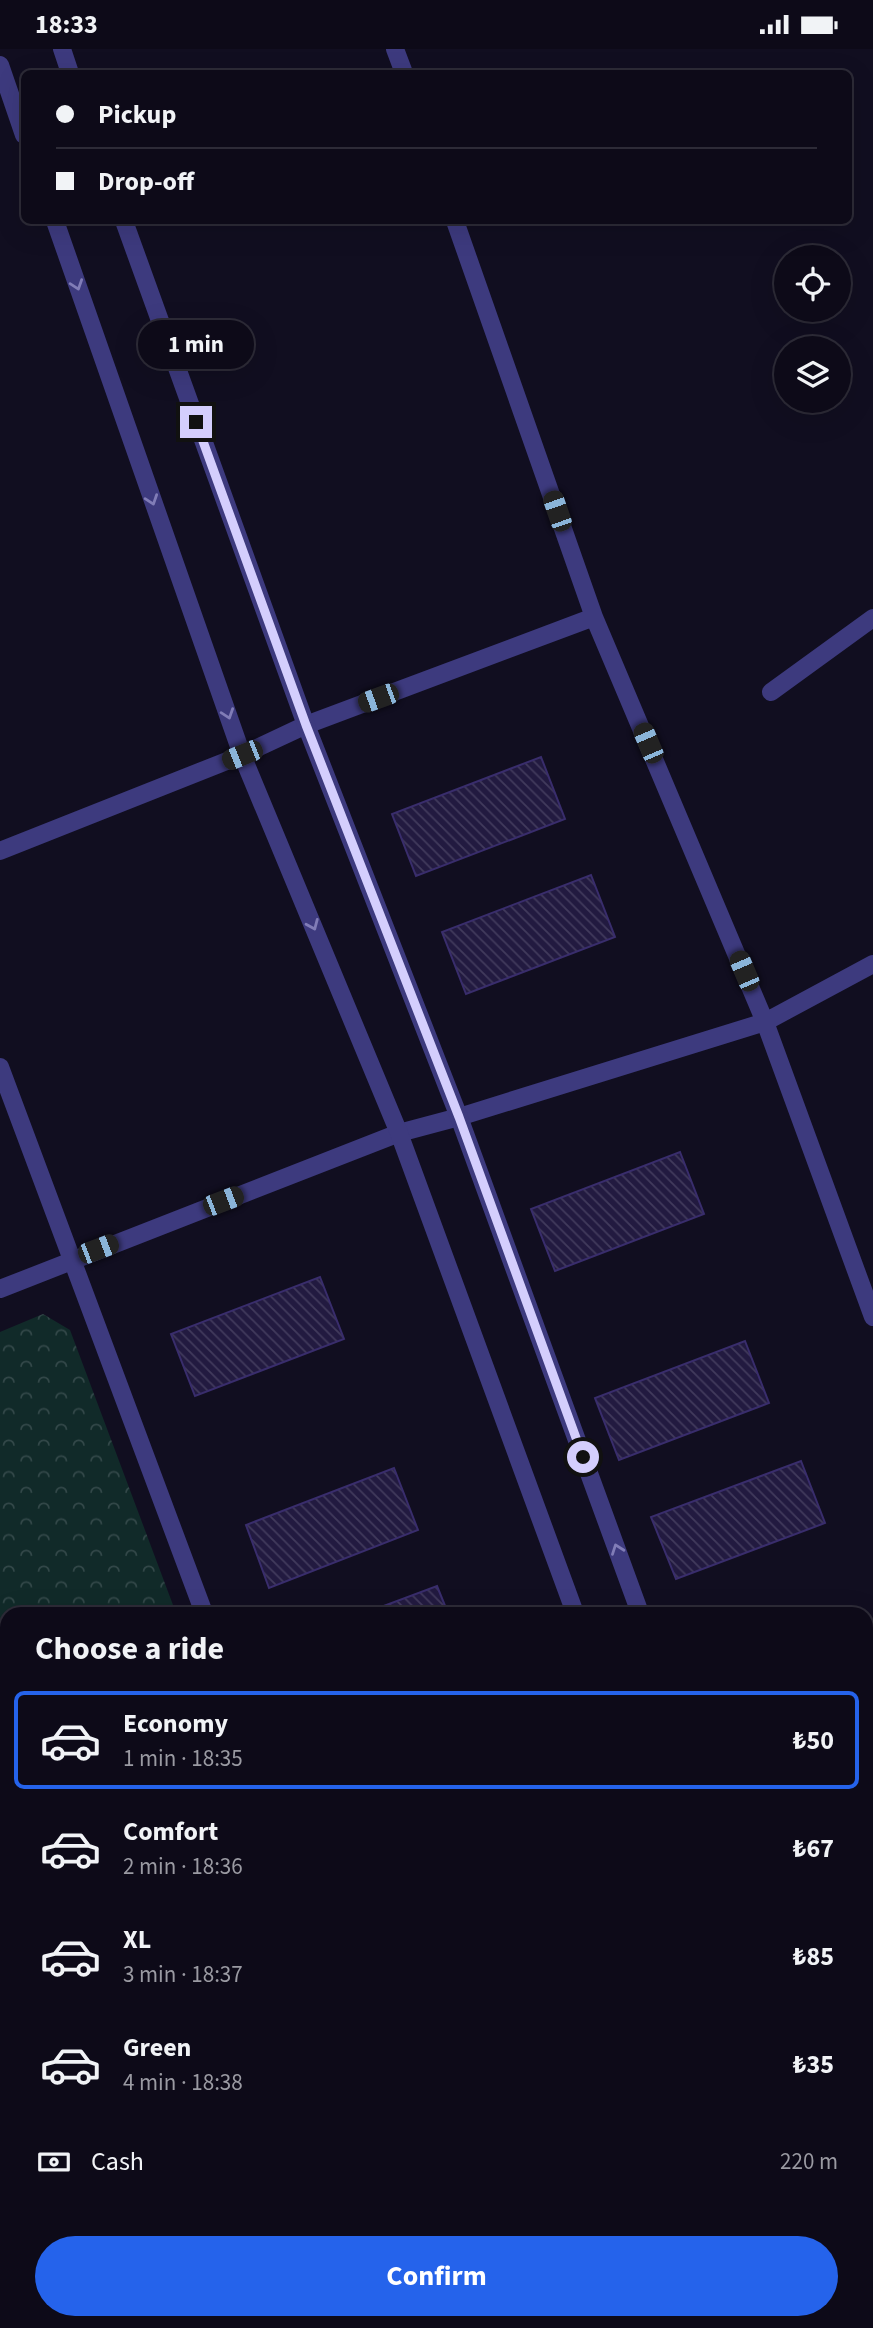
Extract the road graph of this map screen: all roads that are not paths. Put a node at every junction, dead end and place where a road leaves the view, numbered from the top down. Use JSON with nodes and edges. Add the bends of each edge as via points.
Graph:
{"nodes":[{"id":1,"x":62,"y":49,"type":"edge"},
{"id":2,"x":395,"y":49,"type":"edge"},
{"id":3,"x":0,"y":65,"type":"edge"},
{"id":4,"x":70,"y":70,"type":"edge"},
{"id":5,"x":403,"y":70,"type":"edge"},
{"id":6,"x":21,"y":126,"type":"edge"},
{"id":7,"x":56,"y":224,"type":"edge"},
{"id":8,"x":125,"y":224,"type":"edge"},
{"id":9,"x":456,"y":224,"type":"edge"},
{"id":10,"x":594,"y":617,"type":"junction"},
{"id":11,"x":873,"y":618,"type":"edge"},
{"id":12,"x":771,"y":691,"type":"dead end"},
{"id":13,"x":306,"y":725,"type":"junction"},
{"id":14,"x":242,"y":755,"type":"junction"},
{"id":15,"x":0,"y":851,"type":"edge"},
{"id":16,"x":873,"y":964,"type":"edge"},
{"id":17,"x":765,"y":1021,"type":"junction"},
{"id":18,"x":0,"y":1067,"type":"edge"},
{"id":19,"x":459,"y":1117,"type":"junction"},
{"id":20,"x":399,"y":1133,"type":"junction"},
{"id":21,"x":73,"y":1259,"type":"junction"},
{"id":22,"x":0,"y":1289,"type":"edge"},
{"id":23,"x":873,"y":1317,"type":"edge"},
{"id":24,"x":202,"y":1607,"type":"edge"},
{"id":25,"x":573,"y":1607,"type":"edge"},
{"id":26,"x":638,"y":1607,"type":"edge"}],
"edges":[{"from":1,"to":4,"type":"street"},
{"from":2,"to":5,"type":"street"},
{"from":3,"to":6,"type":"street"},
{"from":7,"to":14,"type":"street","one_way":true},
{"from":8,"to":13,"type":"street"},
{"from":9,"to":10,"type":"street"},
{"from":10,"to":13,"type":"street"},
{"from":10,"to":17,"type":"street"},
{"from":11,"to":12,"type":"street"},
{"from":13,"to":14,"type":"street"},
{"from":13,"to":19,"type":"street"},
{"from":14,"to":15,"type":"street"},
{"from":14,"to":20,"type":"street","one_way":true},
{"from":16,"to":17,"type":"street"},
{"from":17,"to":19,"type":"street"},
{"from":17,"to":23,"type":"street"},
{"from":18,"to":21,"type":"street"},
{"from":19,"to":20,"type":"street"},
{"from":26,"to":19,"type":"street","one_way":true},
{"from":20,"to":21,"type":"street"},
{"from":20,"to":25,"type":"street"},
{"from":21,"to":22,"type":"street"},
{"from":21,"to":24,"type":"street"}]}
